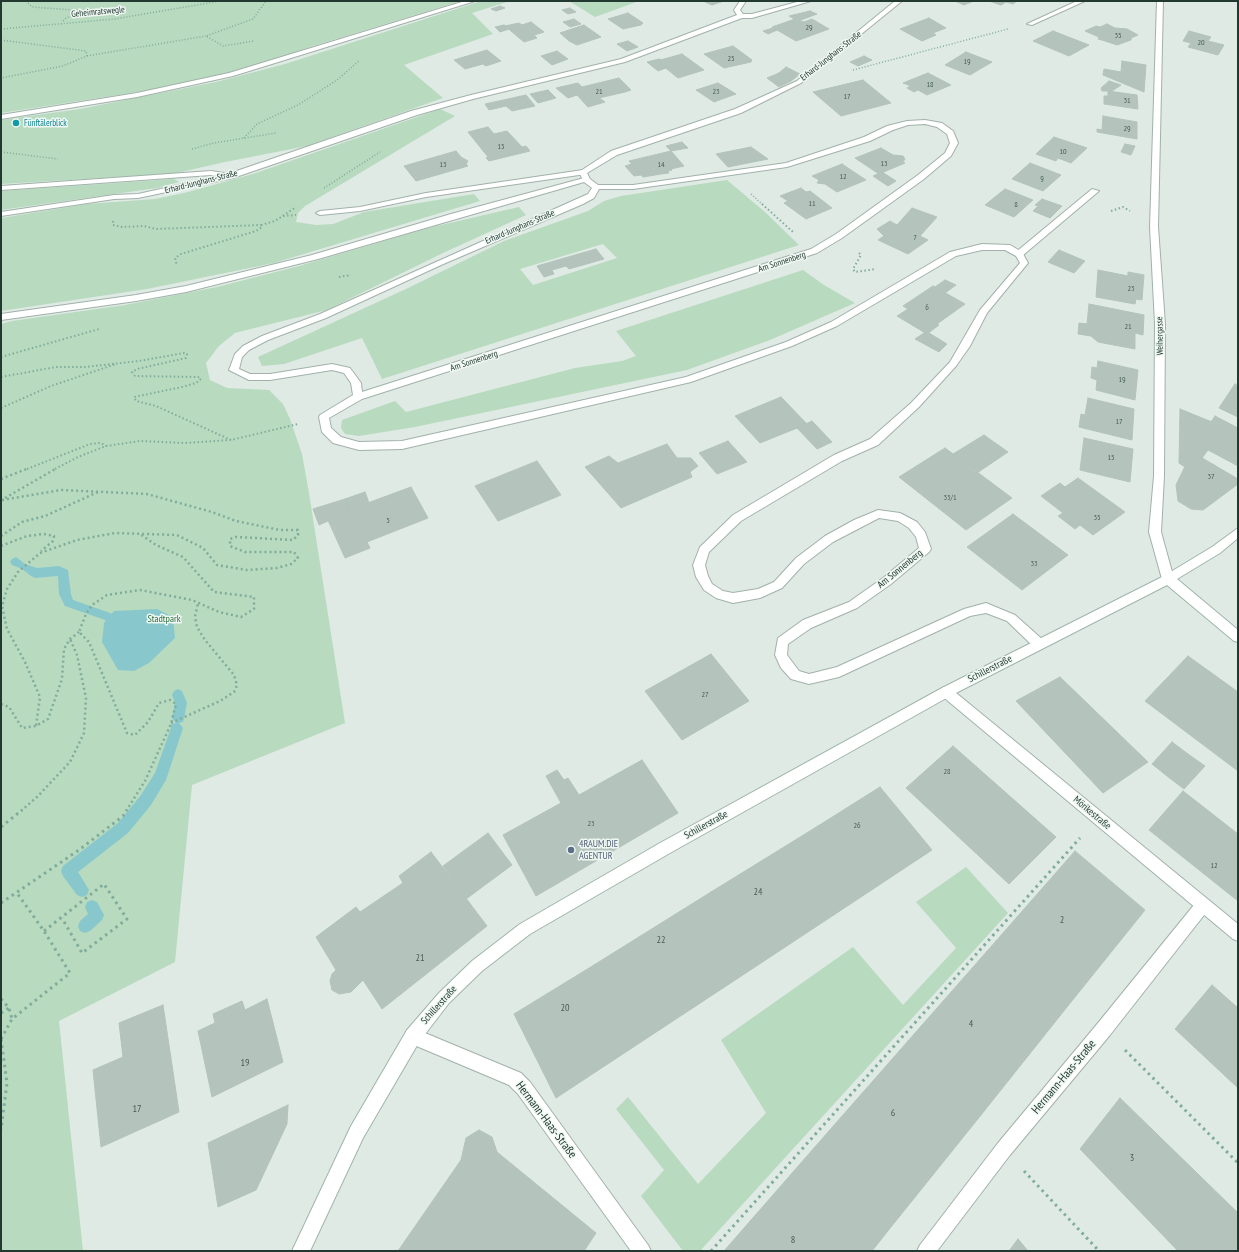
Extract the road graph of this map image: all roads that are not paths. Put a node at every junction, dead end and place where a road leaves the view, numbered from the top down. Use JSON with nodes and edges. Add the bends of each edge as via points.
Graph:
{"nodes":[{"id":1,"x":472,"y":1,"type":"edge"},
{"id":2,"x":743,"y":1,"type":"edge"},
{"id":3,"x":808,"y":1,"type":"edge"},
{"id":4,"x":899,"y":1,"type":"edge"},
{"id":5,"x":1082,"y":1,"type":"edge"},
{"id":6,"x":1160,"y":1,"type":"edge"},
{"id":7,"x":741,"y":16,"type":"junction"},
{"id":8,"x":1030,"y":24,"type":"road end"},
{"id":9,"x":1,"y":117,"type":"edge"},
{"id":10,"x":230,"y":176,"type":"junction"},
{"id":11,"x":585,"y":176,"type":"junction"},
{"id":12,"x":596,"y":187,"type":"junction"},
{"id":13,"x":1,"y":188,"type":"edge"},
{"id":14,"x":1095,"y":191,"type":"dead end"},
{"id":15,"x":320,"y":213,"type":"dead end"},
{"id":16,"x":1,"y":214,"type":"edge"},
{"id":17,"x":1019,"y":254,"type":"junction"},
{"id":18,"x":1,"y":317,"type":"edge"},
{"id":19,"x":358,"y":397,"type":"junction"},
{"id":20,"x":1238,"y":532,"type":"edge"},
{"id":21,"x":1168,"y":579,"type":"junction"},
{"id":22,"x":1238,"y":637,"type":"edge"},
{"id":23,"x":1039,"y":644,"type":"junction"},
{"id":24,"x":946,"y":692,"type":"junction"},
{"id":25,"x":1203,"y":905,"type":"junction"},
{"id":26,"x":1238,"y":934,"type":"edge"},
{"id":27,"x":413,"y":1036,"type":"junction"},
{"id":28,"x":301,"y":1251,"type":"edge"},
{"id":29,"x":642,"y":1251,"type":"edge"},
{"id":30,"x":926,"y":1251,"type":"edge"}],
"edges":[{"from":1,"to":9,"type":"street","via":[[231,75],[123,98]]},
{"from":2,"to":7,"type":"street","via":[[737,10]]},
{"from":3,"to":7,"type":"street","name":"Erhard-Junghans-Straße","via":[[752,16]]},
{"from":4,"to":11,"type":"street","name":"Erhard-Junghans-Straße","via":[[799,82],[738,111],[614,153]]},
{"from":5,"to":8,"type":"street"},
{"from":6,"to":21,"type":"street","name":"Weihergasse","via":[[1154,227],[1160,324],[1159,476],[1155,532]]},
{"from":7,"to":10,"type":"street","name":"Erhard-Junghans-Straße","via":[[623,60],[414,113]]},
{"from":10,"to":13,"type":"street","via":[[211,173]]},
{"from":10,"to":16,"type":"street","name":"Erhard-Junghans-Straße","via":[[138,196],[114,197]]},
{"from":11,"to":12,"type":"street"},
{"from":11,"to":15,"type":"street","via":[[426,195],[360,209]]},
{"from":11,"to":18,"type":"street","via":[[314,257],[186,289]]},
{"from":12,"to":19,"type":"street","name":"Erhard-Junghans-Straße","via":[[591,196],[580,202],[323,316],[265,338],[246,348],[238,356],[234,370],[249,377],[270,377],[332,367],[347,370],[356,383]]},
{"from":12,"to":19,"type":"street","name":"Am Sonnenberg","via":[[633,187],[787,165],[907,124],[925,122],[938,125],[950,132],[954,143],[948,154],[921,177],[814,252]]},
{"from":14,"to":17,"type":"street"},
{"from":17,"to":19,"type":"street","name":"Am Sonnenberg","via":[[1007,247],[982,247],[953,254],[834,324],[789,344],[688,380],[469,431],[402,445],[359,446],[337,440],[326,429],[324,417]]},
{"from":17,"to":23,"type":"street","name":"Am Sonnenberg","via":[[1024,263],[983,312],[953,364],[915,405],[874,442],[838,458],[737,518],[704,550],[699,565],[708,587],[720,595],[733,598],[760,594],[778,585],[800,561],[829,539],[858,522],[878,514],[900,517],[913,525],[921,536],[925,549],[853,605],[807,624],[782,642],[781,655],[795,675],[809,679],[839,672],[968,612],[986,608],[1011,618]]},
{"from":20,"to":21,"type":"street","name":"Schillerstraße","via":[[1216,550]]},
{"from":21,"to":22,"type":"street"},
{"from":21,"to":23,"type":"street","name":"Schillerstraße"},
{"from":23,"to":24,"type":"street","name":"Schillerstraße"},
{"from":24,"to":25,"type":"street","name":"Mörikestraße"},
{"from":24,"to":27,"type":"street","name":"Schillerstraße","via":[[525,929],[477,966],[449,992]]},
{"from":25,"to":26,"type":"street","name":"Mörikestraße"},
{"from":25,"to":30,"type":"street","name":"Hermann-Haas-Straße","via":[[1004,1149]]},
{"from":27,"to":28,"type":"street","name":"Schillerstraße","via":[[357,1132]]},
{"from":27,"to":29,"type":"street","name":"Hermann-Haas-Straße","via":[[515,1079]]}]}
